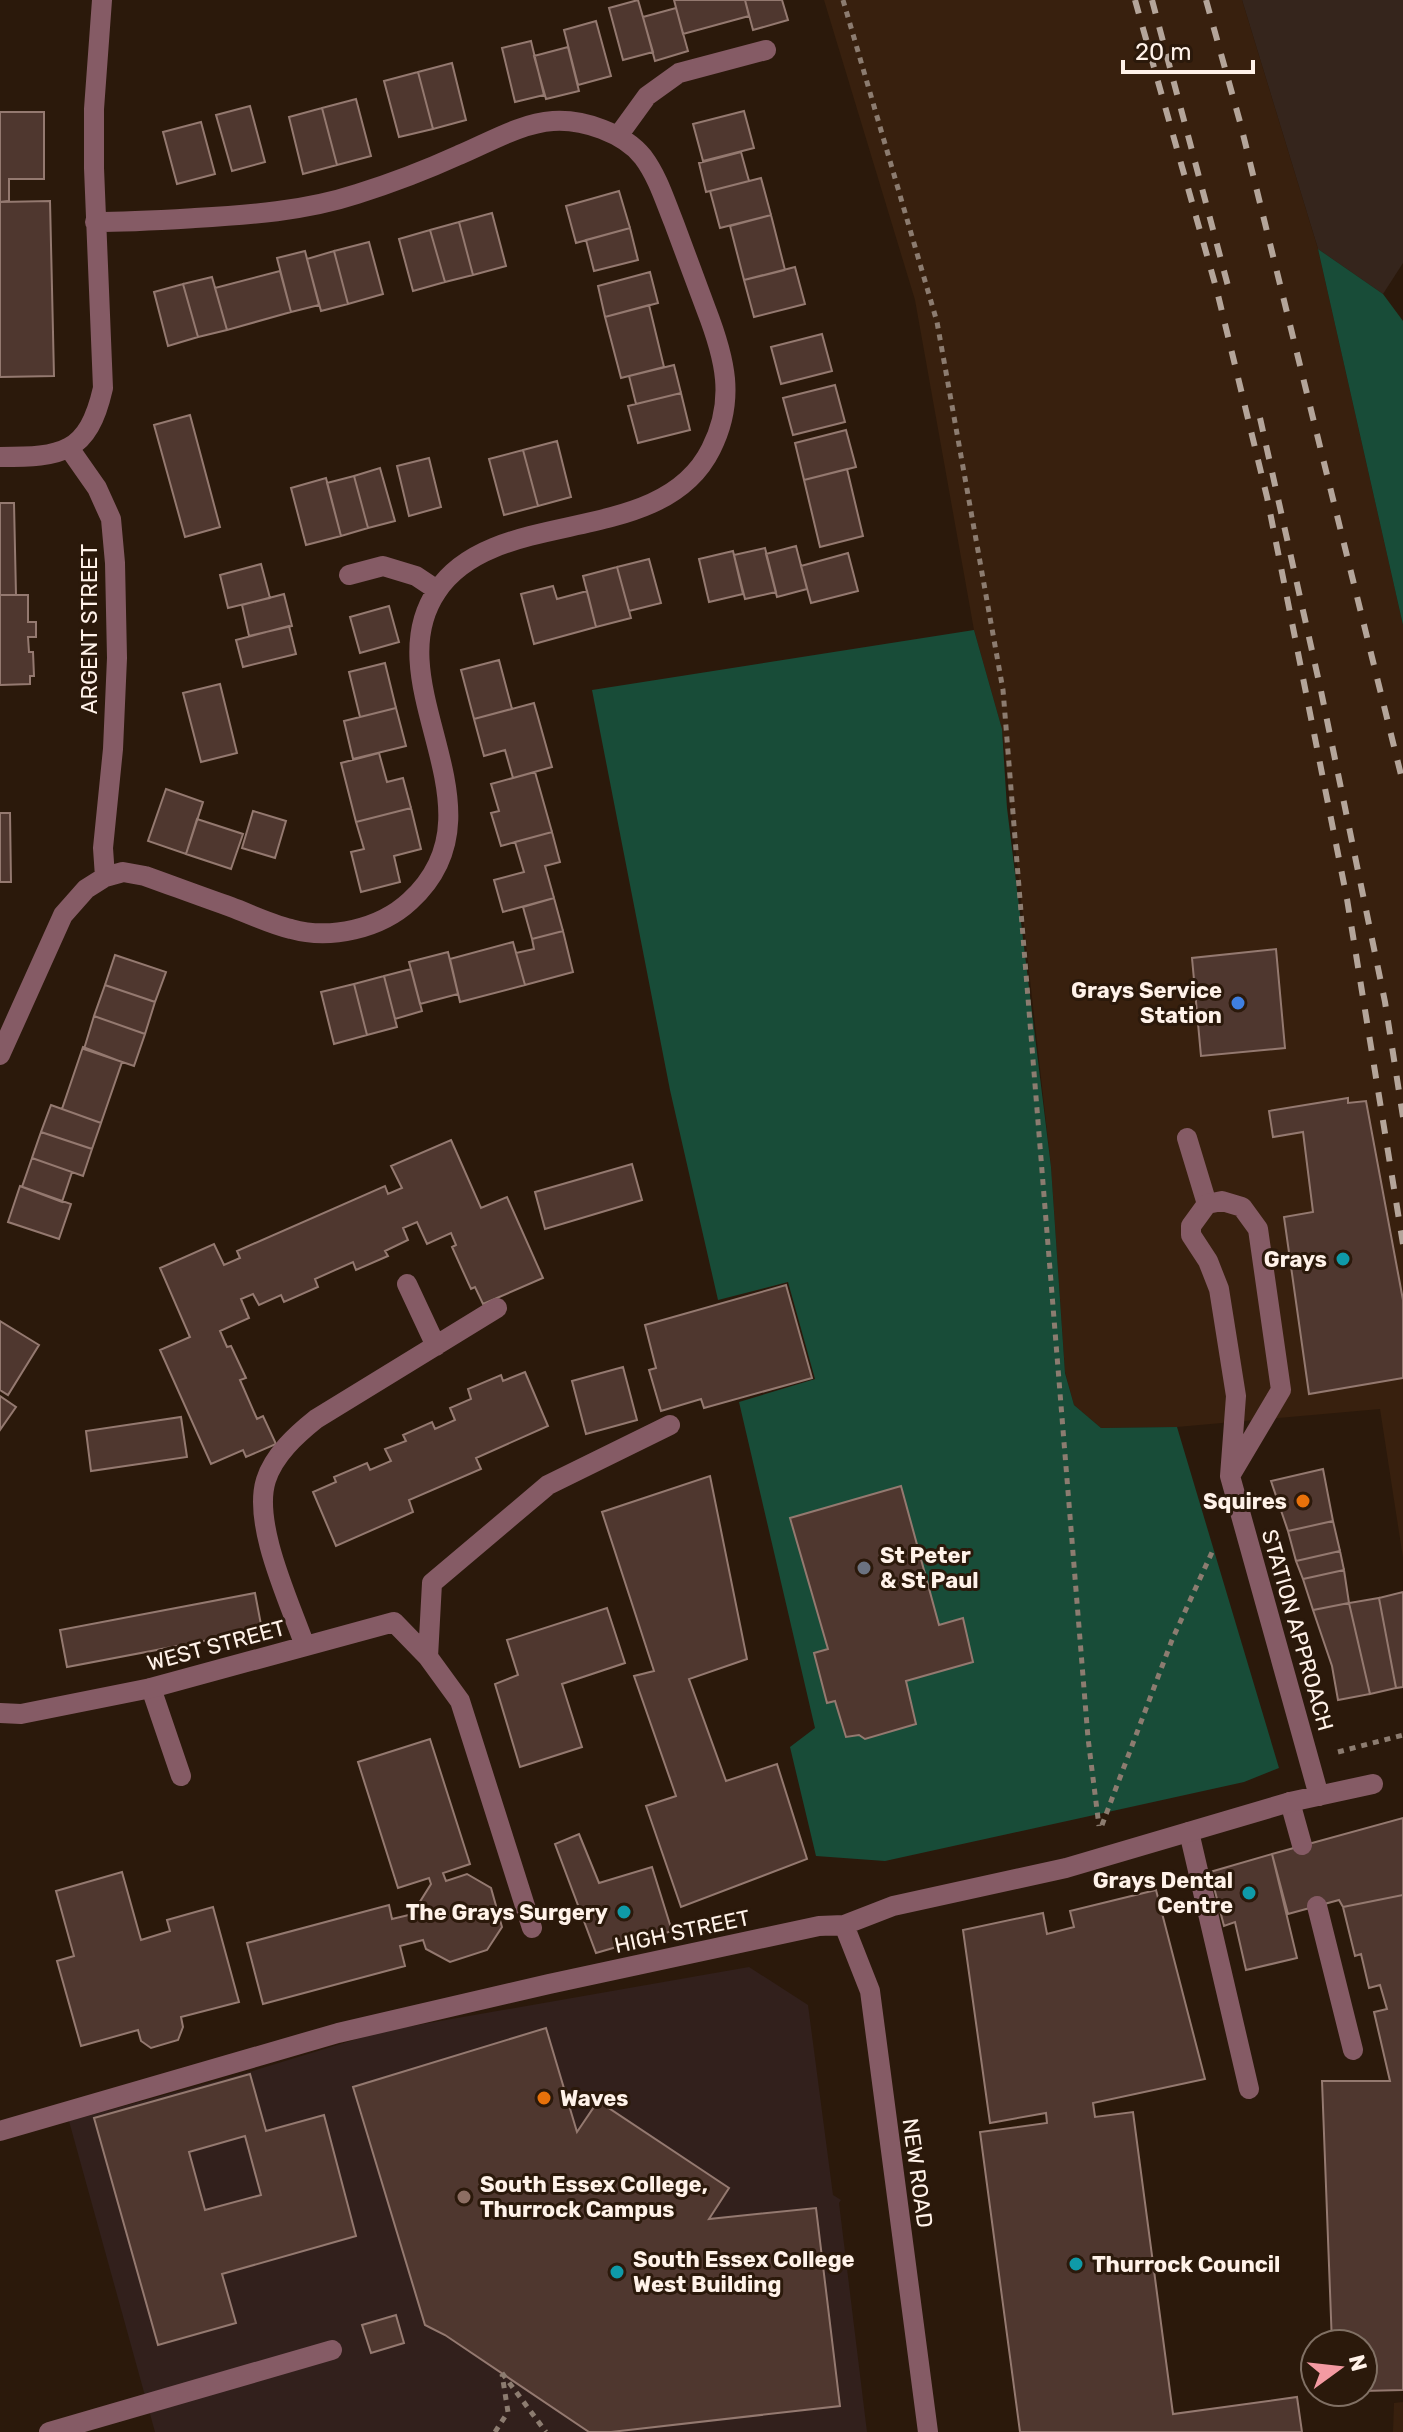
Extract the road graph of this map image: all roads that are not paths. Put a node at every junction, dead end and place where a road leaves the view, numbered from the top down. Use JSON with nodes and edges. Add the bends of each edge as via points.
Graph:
{"nodes":[{"id":1,"x":102,"y":0,"type":"edge"},
{"id":2,"x":766,"y":50,"type":"dead end"},
{"id":3,"x":618,"y":136,"type":"junction"},
{"id":4,"x":95,"y":222,"type":"junction"},
{"id":5,"x":69,"y":448,"type":"junction"},
{"id":6,"x":0,"y":457,"type":"edge"},
{"id":7,"x":349,"y":575,"type":"dead end"},
{"id":8,"x":437,"y":590,"type":"junction"},
{"id":9,"x":105,"y":877,"type":"junction"},
{"id":10,"x":0,"y":1055,"type":"edge"},
{"id":11,"x":1187,"y":1138,"type":"dead end"},
{"id":12,"x":1207,"y":1204,"type":"junction"},
{"id":13,"x":407,"y":1284,"type":"dead end"},
{"id":14,"x":497,"y":1308,"type":"dead end"},
{"id":15,"x":436,"y":1346,"type":"junction"},
{"id":16,"x":670,"y":1425,"type":"dead end"},
{"id":17,"x":1230,"y":1476,"type":"junction"},
{"id":18,"x":305,"y":1646,"type":"junction"},
{"id":19,"x":428,"y":1657,"type":"junction"},
{"id":20,"x":151,"y":1688,"type":"junction"},
{"id":21,"x":0,"y":1713,"type":"edge"},
{"id":22,"x":181,"y":1776,"type":"dead end"},
{"id":23,"x":1373,"y":1784,"type":"dead end"},
{"id":24,"x":1319,"y":1796,"type":"junction"},
{"id":25,"x":1290,"y":1802,"type":"junction"},
{"id":26,"x":1189,"y":1832,"type":"junction"},
{"id":27,"x":1302,"y":1845,"type":"dead end"},
{"id":28,"x":1317,"y":1906,"type":"dead end"},
{"id":29,"x":844,"y":1925,"type":"junction"},
{"id":30,"x":532,"y":1928,"type":"dead end"},
{"id":31,"x":1353,"y":2050,"type":"dead end"},
{"id":32,"x":1249,"y":2089,"type":"dead end"},
{"id":33,"x":0,"y":2131,"type":"edge"},
{"id":34,"x":332,"y":2350,"type":"dead end"},
{"id":35,"x":49,"y":2432,"type":"edge"},
{"id":36,"x":928,"y":2432,"type":"edge"}],
"edges":[{"from":1,"to":4,"type":"street","via":[[94,109]]},
{"from":2,"to":3,"type":"street","via":[[679,73],[647,96]]},
{"from":3,"to":4,"type":"street","via":[[576,122],[550,121],[415,175],[301,208]]},
{"from":3,"to":8,"type":"street","via":[[641,155],[658,181],[717,338],[726,377],[719,433],[707,458],[668,496],[501,545],[468,560]]},
{"from":4,"to":5,"type":"street","via":[[103,388],[97,415]]},
{"from":5,"to":6,"type":"street","via":[[50,455]]},
{"from":5,"to":9,"type":"street","name":"ARGENT STREET","via":[[111,519],[115,563],[117,658]]},
{"from":7,"to":8,"type":"street","via":[[383,566],[416,576]]},
{"from":8,"to":9,"type":"street","via":[[422,622],[419,663],[448,794],[449,828],[440,864],[396,914],[360,928],[294,930],[145,876],[123,872]]},
{"from":9,"to":10,"type":"street","via":[[63,915]]},
{"from":11,"to":12,"type":"street"},
{"from":12,"to":17,"type":"street","name":"STATION APPROACH","via":[[1191,1226],[1191,1235],[1219,1289],[1236,1396]]},
{"from":12,"to":17,"type":"street","via":[[1222,1201],[1242,1207],[1258,1229],[1281,1390]]},
{"from":13,"to":15,"type":"street"},
{"from":14,"to":15,"type":"street"},
{"from":15,"to":18,"type":"street","via":[[316,1419],[292,1438],[266,1479],[265,1533]]},
{"from":16,"to":19,"type":"street","via":[[548,1485],[432,1583]]},
{"from":17,"to":24,"type":"street","name":"STATION APPROACH"},
{"from":18,"to":19,"type":"street","name":"WEST STREET","via":[[394,1622]]},
{"from":18,"to":20,"type":"street","name":"WEST STREET"},
{"from":19,"to":30,"type":"street","name":"WEST STREET","via":[[460,1701]]},
{"from":20,"to":21,"type":"street","name":"WEST STREET","via":[[21,1714]]},
{"from":20,"to":22,"type":"street"},
{"from":23,"to":24,"type":"street","name":"HIGH STREET"},
{"from":24,"to":25,"type":"street","name":"HIGH STREET"},
{"from":25,"to":26,"type":"street","name":"HIGH STREET"},
{"from":25,"to":27,"type":"street"},
{"from":26,"to":29,"type":"street","name":"HIGH STREET","via":[[1103,1858],[893,1906]]},
{"from":26,"to":32,"type":"street"},
{"from":28,"to":31,"type":"street"},
{"from":29,"to":33,"type":"street","name":"HIGH STREET","via":[[564,1980],[338,2033]]},
{"from":29,"to":36,"type":"street","name":"NEW ROAD","via":[[870,1991]]},
{"from":34,"to":35,"type":"street"}]}
